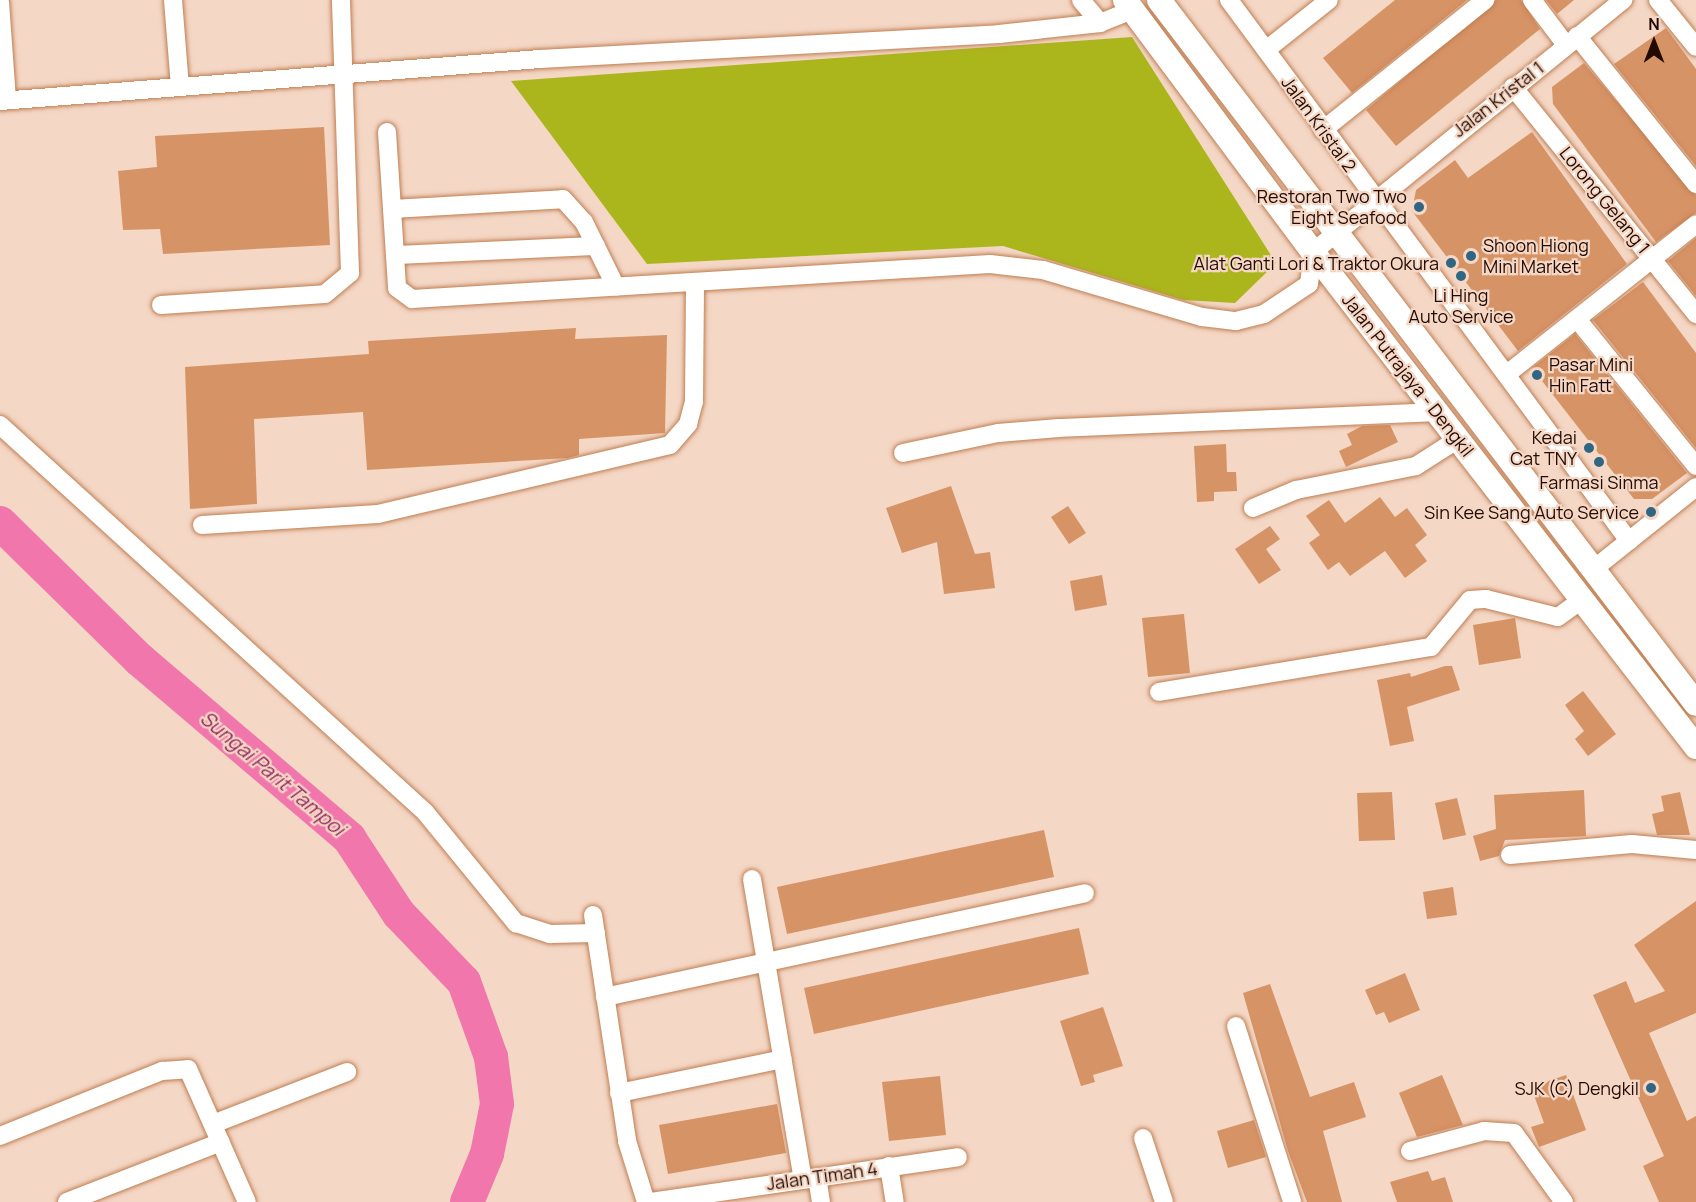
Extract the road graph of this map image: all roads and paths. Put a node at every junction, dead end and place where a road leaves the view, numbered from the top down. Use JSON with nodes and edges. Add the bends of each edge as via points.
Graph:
{"nodes":[{"id":1,"x":173,"y":0,"type":"edge"},
{"id":2,"x":341,"y":0,"type":"edge"},
{"id":3,"x":1081,"y":0,"type":"edge"},
{"id":4,"x":1159,"y":0,"type":"edge"},
{"id":5,"x":1229,"y":0,"type":"edge"},
{"id":6,"x":1329,"y":0,"type":"edge"},
{"id":7,"x":1485,"y":0,"type":"edge"},
{"id":8,"x":1532,"y":0,"type":"edge"},
{"id":9,"x":1623,"y":0,"type":"edge"},
{"id":10,"x":1658,"y":0,"type":"edge"},
{"id":11,"x":0,"y":2,"type":"edge"},
{"id":12,"x":1129,"y":5,"type":"edge"},
{"id":13,"x":1100,"y":23,"type":"junction"},
{"id":14,"x":1571,"y":41,"type":"junction"},
{"id":15,"x":1696,"y":47,"type":"edge"},
{"id":16,"x":1266,"y":50,"type":"junction"},
{"id":17,"x":346,"y":76,"type":"junction"},
{"id":18,"x":180,"y":87,"type":"junction"},
{"id":19,"x":1513,"y":87,"type":"junction"},
{"id":20,"x":3,"y":101,"type":"edge"},
{"id":21,"x":1323,"y":130,"type":"junction"},
{"id":22,"x":387,"y":132,"type":"dead end"},
{"id":23,"x":1696,"y":184,"type":"edge"},
{"id":24,"x":1372,"y":199,"type":"junction"},
{"id":25,"x":392,"y":209,"type":"junction"},
{"id":26,"x":1696,"y":224,"type":"edge"},
{"id":27,"x":1336,"y":233,"type":"junction"},
{"id":28,"x":596,"y":246,"type":"junction"},
{"id":29,"x":1312,"y":252,"type":"junction"},
{"id":30,"x":395,"y":255,"type":"junction"},
{"id":31,"x":1652,"y":259,"type":"junction"},
{"id":32,"x":695,"y":282,"type":"junction"},
{"id":33,"x":616,"y":287,"type":"junction"},
{"id":34,"x":161,"y":305,"type":"dead end"},
{"id":35,"x":1696,"y":314,"type":"edge"},
{"id":36,"x":1577,"y":319,"type":"junction"},
{"id":37,"x":1507,"y":374,"type":"junction"},
{"id":38,"x":1436,"y":412,"type":"junction"},
{"id":39,"x":0,"y":425,"type":"edge"},
{"id":40,"x":1458,"y":439,"type":"junction"},
{"id":41,"x":903,"y":453,"type":"dead end"},
{"id":42,"x":1696,"y":466,"type":"edge"},
{"id":43,"x":1696,"y":487,"type":"edge"},
{"id":44,"x":1253,"y":508,"type":"dead end"},
{"id":45,"x":202,"y":525,"type":"dead end"},
{"id":46,"x":1629,"y":541,"type":"junction"},
{"id":47,"x":1595,"y":568,"type":"junction"},
{"id":48,"x":1581,"y":600,"type":"junction"},
{"id":49,"x":1159,"y":692,"type":"dead end"},
{"id":50,"x":1696,"y":704,"type":"edge"},
{"id":51,"x":1696,"y":747,"type":"edge"},
{"id":52,"x":1696,"y":850,"type":"edge"},
{"id":53,"x":1510,"y":855,"type":"dead end"},
{"id":54,"x":752,"y":879,"type":"dead end"},
{"id":55,"x":1085,"y":893,"type":"dead end"},
{"id":56,"x":593,"y":915,"type":"dead end"},
{"id":57,"x":596,"y":933,"type":"junction"},
{"id":58,"x":767,"y":962,"type":"junction"},
{"id":59,"x":604,"y":997,"type":"junction"},
{"id":60,"x":1236,"y":1026,"type":"dead end"},
{"id":61,"x":783,"y":1059,"type":"junction"},
{"id":62,"x":347,"y":1072,"type":"dead end"},
{"id":63,"x":619,"y":1093,"type":"junction"},
{"id":64,"x":213,"y":1124,"type":"junction"},
{"id":65,"x":0,"y":1136,"type":"edge"},
{"id":66,"x":1143,"y":1138,"type":"dead end"},
{"id":67,"x":221,"y":1142,"type":"junction"},
{"id":68,"x":1410,"y":1151,"type":"dead end"},
{"id":69,"x":958,"y":1157,"type":"dead end"},
{"id":70,"x":889,"y":1167,"type":"junction"},
{"id":71,"x":810,"y":1178,"type":"junction"},
{"id":72,"x":248,"y":1200,"type":"edge"},
{"id":73,"x":67,"y":1202,"type":"edge"},
{"id":74,"x":649,"y":1202,"type":"edge"},
{"id":75,"x":821,"y":1202,"type":"edge"},
{"id":76,"x":895,"y":1202,"type":"edge"},
{"id":77,"x":1164,"y":1202,"type":"edge"},
{"id":78,"x":1292,"y":1202,"type":"edge"},
{"id":79,"x":1564,"y":1202,"type":"edge"}],
"edges":[{"from":1,"to":18,"type":"street"},
{"from":2,"to":17,"type":"street"},
{"from":3,"to":13,"type":"street"},
{"from":4,"to":27,"type":"main road","name":"Jalan Putrajaya - Dengkil"},
{"from":5,"to":16,"type":"street","name":"Jalan Kristal 2"},
{"from":6,"to":16,"type":"street"},
{"from":7,"to":21,"type":"street"},
{"from":8,"to":14,"type":"street"},
{"from":9,"to":14,"type":"street","name":"Jalan Kristal 1"},
{"from":10,"to":15,"type":"street"},
{"from":11,"to":20,"type":"street"},
{"from":12,"to":13,"type":"street"},
{"from":12,"to":29,"type":"main road","name":"Jalan Putrajaya - Dengkil"},
{"from":13,"to":17,"type":"street"},
{"from":14,"to":19,"type":"street","name":"Jalan Kristal 1"},
{"from":14,"to":23,"type":"street"},
{"from":16,"to":21,"type":"street","name":"Jalan Kristal 2"},
{"from":17,"to":18,"type":"street"},
{"from":17,"to":34,"type":"street","via":[[350,273],[325,294]]},
{"from":18,"to":20,"type":"street"},
{"from":19,"to":24,"type":"street","name":"Jalan Kristal 1"},
{"from":19,"to":31,"type":"street","name":"Lorong Gelang 1"},
{"from":21,"to":24,"type":"street","name":"Jalan Kristal 2"},
{"from":22,"to":25,"type":"street"},
{"from":24,"to":27,"type":"street","name":"Jalan Kristal 1"},
{"from":24,"to":37,"type":"street","name":"Jalan Kristal 2"},
{"from":25,"to":28,"type":"street","via":[[563,199],[579,214]]},
{"from":25,"to":30,"type":"street"},
{"from":26,"to":31,"type":"street"},
{"from":27,"to":29,"type":"street","name":"Jalan Kristal 1"},
{"from":27,"to":47,"type":"main road","name":"Jalan Putrajaya - Dengkil"},
{"from":28,"to":30,"type":"street"},
{"from":28,"to":33,"type":"street"},
{"from":29,"to":32,"type":"street","via":[[1309,284],[1264,314],[1236,321],[1202,317],[1043,270],[990,264]]},
{"from":29,"to":38,"type":"main road","name":"Jalan Putrajaya - Dengkil"},
{"from":30,"to":33,"type":"street","via":[[397,288],[412,300]]},
{"from":31,"to":35,"type":"street","name":"Lorong Gelang 1"},
{"from":31,"to":36,"type":"street"},
{"from":32,"to":33,"type":"street"},
{"from":32,"to":45,"type":"street","via":[[694,402],[688,424],[670,445],[378,514]]},
{"from":36,"to":37,"type":"street"},
{"from":36,"to":42,"type":"street"},
{"from":37,"to":46,"type":"street","name":"Jalan Kristal 2"},
{"from":38,"to":40,"type":"main road","name":"Jalan Putrajaya - Dengkil"},
{"from":38,"to":41,"type":"street","via":[[1049,429],[998,433]]},
{"from":39,"to":57,"type":"street","via":[[425,812],[516,923],[550,934]]},
{"from":40,"to":44,"type":"street","via":[[1416,465],[1296,490]]},
{"from":40,"to":48,"type":"main road","name":"Jalan Putrajaya - Dengkil"},
{"from":43,"to":46,"type":"street"},
{"from":46,"to":47,"type":"street"},
{"from":47,"to":50,"type":"main road","name":"Jalan Putrajaya - Dengkil"},
{"from":48,"to":49,"type":"street","via":[[1558,617],[1486,598],[1470,600],[1431,647]]},
{"from":48,"to":51,"type":"main road","name":"Jalan Putrajaya - Dengkil"},
{"from":52,"to":53,"type":"street","via":[[1632,844]]},
{"from":54,"to":58,"type":"street"},
{"from":55,"to":58,"type":"street"},
{"from":56,"to":57,"type":"street"},
{"from":57,"to":59,"type":"street"},
{"from":58,"to":59,"type":"street"},
{"from":58,"to":61,"type":"street"},
{"from":59,"to":63,"type":"street"},
{"from":60,"to":78,"type":"street"},
{"from":61,"to":63,"type":"street"},
{"from":61,"to":71,"type":"street"},
{"from":62,"to":64,"type":"street"},
{"from":63,"to":74,"type":"street"},
{"from":64,"to":65,"type":"street","via":[[188,1069],[162,1071]]},
{"from":64,"to":67,"type":"street"},
{"from":66,"to":77,"type":"street"},
{"from":67,"to":72,"type":"street"},
{"from":67,"to":73,"type":"street"},
{"from":68,"to":79,"type":"street","via":[[1484,1131],[1514,1132]]},
{"from":69,"to":70,"type":"street","name":"Jalan Timah 4"},
{"from":70,"to":71,"type":"street","name":"Jalan Timah 4"},
{"from":70,"to":76,"type":"street"},
{"from":71,"to":74,"type":"street","name":"Jalan Timah 4"},
{"from":71,"to":75,"type":"street"}]}
